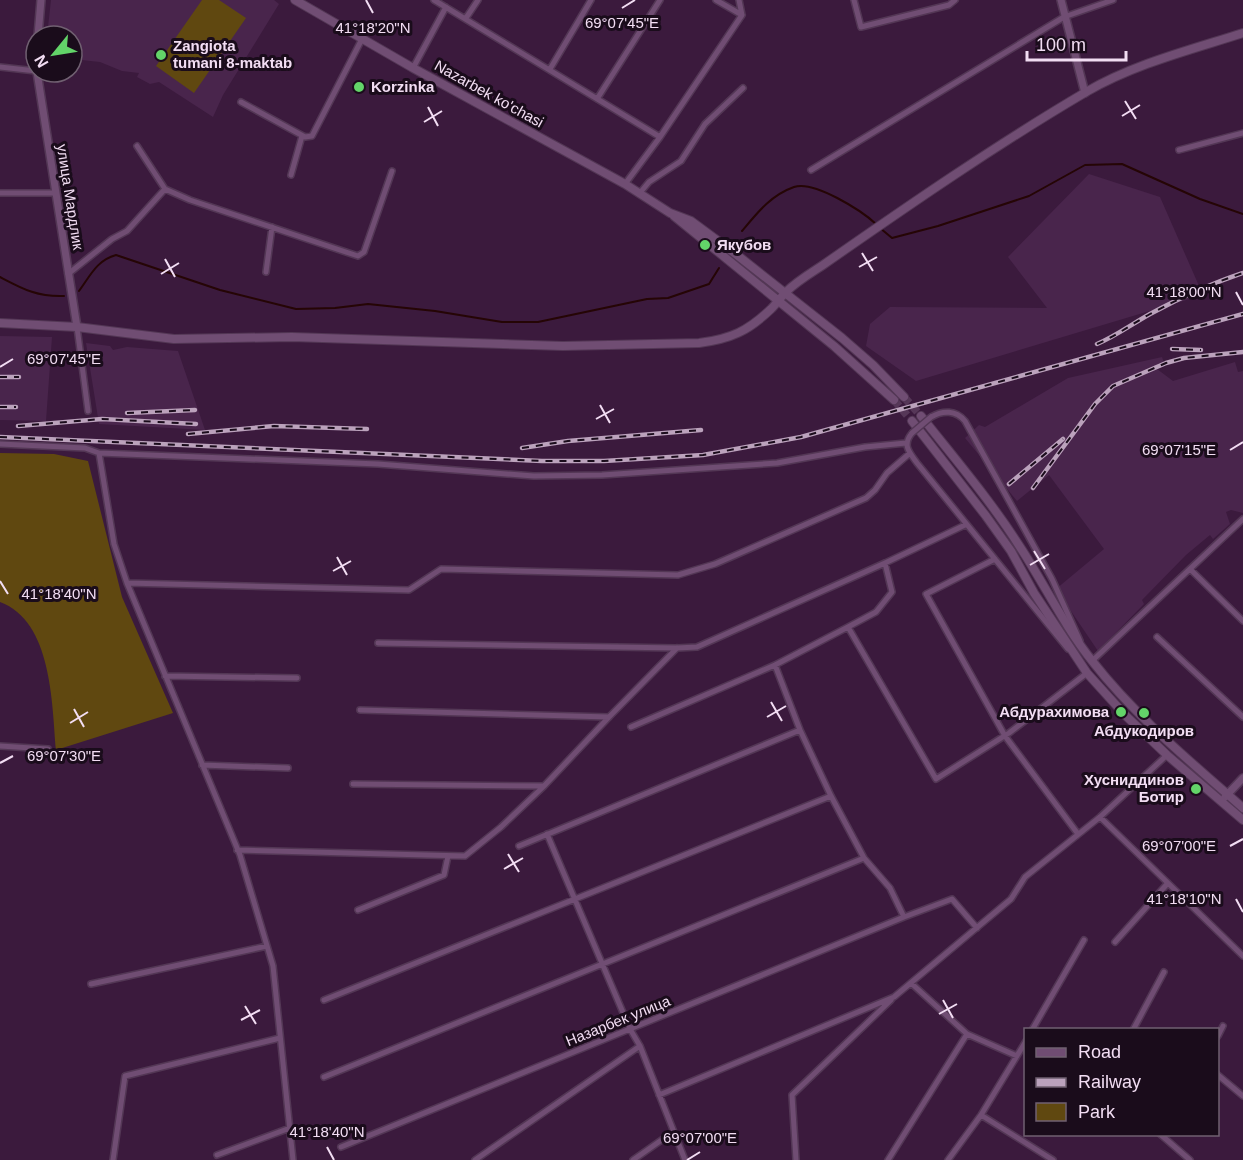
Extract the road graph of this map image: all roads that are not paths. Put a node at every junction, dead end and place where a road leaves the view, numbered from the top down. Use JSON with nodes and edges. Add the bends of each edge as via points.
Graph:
{"nodes":[{"id":1,"x":41,"y":0,"type":"edge"},
{"id":2,"x":294,"y":0,"type":"edge"},
{"id":3,"x":434,"y":0,"type":"edge"},
{"id":4,"x":478,"y":0,"type":"edge"},
{"id":5,"x":591,"y":0,"type":"edge"},
{"id":6,"x":660,"y":0,"type":"edge"},
{"id":7,"x":716,"y":0,"type":"edge"},
{"id":8,"x":739,"y":0,"type":"edge"},
{"id":9,"x":854,"y":0,"type":"edge"},
{"id":10,"x":955,"y":0,"type":"edge"},
{"id":11,"x":1061,"y":0,"type":"edge"},
{"id":12,"x":1113,"y":0,"type":"edge"},
{"id":13,"x":446,"y":7,"type":"junction"},
{"id":14,"x":742,"y":15,"type":"junction"},
{"id":15,"x":1064,"y":17,"type":"junction"},
{"id":16,"x":466,"y":18,"type":"junction"},
{"id":17,"x":39,"y":24,"type":"edge"},
{"id":18,"x":1243,"y":33,"type":"edge"},
{"id":19,"x":362,"y":39,"type":"junction"},
{"id":20,"x":0,"y":67,"type":"edge"},
{"id":21,"x":413,"y":68,"type":"junction"},
{"id":22,"x":24,"y":69,"type":"edge"},
{"id":23,"x":550,"y":69,"type":"junction"},
{"id":24,"x":38,"y":84,"type":"edge"},
{"id":25,"x":743,"y":88,"type":"dead end"},
{"id":26,"x":1084,"y":93,"type":"junction"},
{"id":27,"x":597,"y":99,"type":"junction"},
{"id":28,"x":240,"y":102,"type":"dead end"},
{"id":29,"x":1243,"y":133,"type":"edge"},
{"id":30,"x":302,"y":136,"type":"junction"},
{"id":31,"x":660,"y":137,"type":"junction"},
{"id":32,"x":137,"y":146,"type":"dead end"},
{"id":33,"x":1179,"y":150,"type":"dead end"},
{"id":34,"x":811,"y":170,"type":"dead end"},
{"id":35,"x":392,"y":171,"type":"dead end"},
{"id":36,"x":291,"y":175,"type":"dead end"},
{"id":37,"x":625,"y":184,"type":"junction"},
{"id":38,"x":165,"y":189,"type":"junction"},
{"id":39,"x":0,"y":193,"type":"edge"},
{"id":40,"x":56,"y":193,"type":"junction"},
{"id":41,"x":639,"y":194,"type":"junction"},
{"id":42,"x":670,"y":213,"type":"junction"},
{"id":43,"x":272,"y":227,"type":"junction"},
{"id":44,"x":266,"y":272,"type":"dead end"},
{"id":45,"x":69,"y":274,"type":"junction"},
{"id":46,"x":785,"y":293,"type":"junction"},
{"id":47,"x":779,"y":300,"type":"junction"},
{"id":48,"x":0,"y":323,"type":"edge"},
{"id":49,"x":77,"y":327,"type":"junction"},
{"id":50,"x":904,"y":397,"type":"tunnel mouth"},
{"id":51,"x":894,"y":400,"type":"tunnel mouth"},
{"id":52,"x":88,"y":411,"type":"dead end"},
{"id":53,"x":921,"y":416,"type":"tunnel mouth"},
{"id":54,"x":912,"y":422,"type":"tunnel mouth"},
{"id":55,"x":906,"y":443,"type":"junction"},
{"id":56,"x":0,"y":444,"type":"edge"},
{"id":57,"x":99,"y":453,"type":"junction"},
{"id":58,"x":910,"y":453,"type":"junction"},
{"id":59,"x":1243,"y":519,"type":"edge"},
{"id":60,"x":965,"y":525,"type":"junction"},
{"id":61,"x":995,"y":559,"type":"junction"},
{"id":62,"x":885,"y":563,"type":"junction"},
{"id":63,"x":1191,"y":570,"type":"junction"},
{"id":64,"x":127,"y":583,"type":"junction"},
{"id":65,"x":1243,"y":621,"type":"edge"},
{"id":66,"x":848,"y":627,"type":"junction"},
{"id":67,"x":1157,"y":637,"type":"dead end"},
{"id":68,"x":378,"y":643,"type":"dead end"},
{"id":69,"x":677,"y":648,"type":"junction"},
{"id":70,"x":1084,"y":650,"type":"junction"},
{"id":71,"x":1075,"y":657,"type":"junction"},
{"id":72,"x":1092,"y":661,"type":"junction"},
{"id":73,"x":775,"y":665,"type":"junction"},
{"id":74,"x":1087,"y":673,"type":"junction"},
{"id":75,"x":165,"y":676,"type":"junction"},
{"id":76,"x":297,"y":678,"type":"dead end"},
{"id":77,"x":360,"y":710,"type":"dead end"},
{"id":78,"x":609,"y":717,"type":"junction"},
{"id":79,"x":1243,"y":717,"type":"edge"},
{"id":80,"x":631,"y":727,"type":"dead end"},
{"id":81,"x":800,"y":730,"type":"junction"},
{"id":82,"x":1005,"y":736,"type":"junction"},
{"id":83,"x":0,"y":746,"type":"edge"},
{"id":84,"x":48,"y":749,"type":"dead end"},
{"id":85,"x":1167,"y":756,"type":"junction"},
{"id":86,"x":202,"y":765,"type":"junction"},
{"id":87,"x":288,"y":768,"type":"dead end"},
{"id":88,"x":1243,"y":778,"type":"edge"},
{"id":89,"x":353,"y":784,"type":"dead end"},
{"id":90,"x":544,"y":786,"type":"junction"},
{"id":91,"x":1227,"y":794,"type":"junction"},
{"id":92,"x":831,"y":796,"type":"junction"},
{"id":93,"x":1221,"y":801,"type":"junction"},
{"id":94,"x":1243,"y":808,"type":"edge"},
{"id":95,"x":1100,"y":817,"type":"junction"},
{"id":96,"x":1243,"y":820,"type":"edge"},
{"id":97,"x":547,"y":834,"type":"junction"},
{"id":98,"x":1078,"y":834,"type":"junction"},
{"id":99,"x":519,"y":846,"type":"dead end"},
{"id":100,"x":237,"y":850,"type":"junction"},
{"id":101,"x":448,"y":856,"type":"junction"},
{"id":102,"x":864,"y":858,"type":"junction"},
{"id":103,"x":1168,"y":883,"type":"junction"},
{"id":104,"x":575,"y":899,"type":"junction"},
{"id":105,"x":358,"y":910,"type":"dead end"},
{"id":106,"x":904,"y":917,"type":"junction"},
{"id":107,"x":977,"y":928,"type":"junction"},
{"id":108,"x":1084,"y":940,"type":"dead end"},
{"id":109,"x":1115,"y":942,"type":"dead end"},
{"id":110,"x":267,"y":946,"type":"junction"},
{"id":111,"x":1243,"y":956,"type":"edge"},
{"id":112,"x":602,"y":964,"type":"junction"},
{"id":113,"x":1164,"y":972,"type":"dead end"},
{"id":114,"x":911,"y":983,"type":"junction"},
{"id":115,"x":91,"y":984,"type":"dead end"},
{"id":116,"x":894,"y":997,"type":"junction"},
{"id":117,"x":324,"y":1000,"type":"dead end"},
{"id":118,"x":1223,"y":1026,"type":"dead end"},
{"id":119,"x":1033,"y":1028,"type":"edge"},
{"id":120,"x":1134,"y":1028,"type":"edge"},
{"id":121,"x":630,"y":1029,"type":"junction"},
{"id":122,"x":968,"y":1034,"type":"junction"},
{"id":123,"x":1219,"y":1034,"type":"edge"},
{"id":124,"x":280,"y":1038,"type":"junction"},
{"id":125,"x":1024,"y":1044,"type":"edge"},
{"id":126,"x":640,"y":1046,"type":"junction"},
{"id":127,"x":1017,"y":1056,"type":"junction"},
{"id":128,"x":1219,"y":1076,"type":"edge"},
{"id":129,"x":324,"y":1077,"type":"dead end"},
{"id":130,"x":659,"y":1095,"type":"junction"},
{"id":131,"x":1243,"y":1096,"type":"edge"},
{"id":132,"x":981,"y":1114,"type":"junction"},
{"id":133,"x":290,"y":1128,"type":"junction"},
{"id":134,"x":673,"y":1132,"type":"junction"},
{"id":135,"x":1162,"y":1136,"type":"edge"},
{"id":136,"x":341,"y":1147,"type":"dead end"},
{"id":137,"x":217,"y":1155,"type":"dead end"},
{"id":138,"x":113,"y":1160,"type":"edge"},
{"id":139,"x":293,"y":1160,"type":"edge"},
{"id":140,"x":475,"y":1160,"type":"edge"},
{"id":141,"x":633,"y":1160,"type":"edge"},
{"id":142,"x":685,"y":1160,"type":"edge"},
{"id":143,"x":796,"y":1160,"type":"edge"},
{"id":144,"x":888,"y":1160,"type":"edge"},
{"id":145,"x":948,"y":1160,"type":"edge"},
{"id":146,"x":1053,"y":1160,"type":"edge"},
{"id":147,"x":1190,"y":1160,"type":"edge"}],
"edges":[{"from":1,"to":17,"type":"street"},
{"from":2,"to":19,"type":"main road","name":"Nazarbek ko'chasi"},
{"from":3,"to":13,"type":"street"},
{"from":4,"to":16,"type":"street"},
{"from":5,"to":23,"type":"street"},
{"from":6,"to":27,"type":"street"},
{"from":7,"to":14,"type":"street"},
{"from":8,"to":14,"type":"street"},
{"from":9,"to":10,"type":"street","via":[[861,27],[949,5]]},
{"from":11,"to":15,"type":"street"},
{"from":12,"to":15,"type":"street"},
{"from":13,"to":16,"type":"street"},
{"from":13,"to":21,"type":"street"},
{"from":14,"to":31,"type":"street"},
{"from":15,"to":26,"type":"street"},
{"from":15,"to":34,"type":"street"},
{"from":16,"to":23,"type":"street"},
{"from":18,"to":26,"type":"main road","via":[[1119,75]]},
{"from":19,"to":21,"type":"main road","name":"Nazarbek ko'chasi"},
{"from":19,"to":30,"type":"street","via":[[312,136]]},
{"from":20,"to":22,"type":"street"},
{"from":21,"to":37,"type":"main road","name":"Nazarbek ko'chasi"},
{"from":23,"to":27,"type":"street"},
{"from":24,"to":40,"type":"street","name":"улица Мардлик"},
{"from":25,"to":41,"type":"street","via":[[705,124],[681,161],[649,182]]},
{"from":26,"to":46,"type":"main road","via":[[888,220]]},
{"from":27,"to":31,"type":"street"},
{"from":28,"to":30,"type":"street"},
{"from":29,"to":33,"type":"street"},
{"from":30,"to":36,"type":"street"},
{"from":31,"to":37,"type":"street"},
{"from":32,"to":38,"type":"street"},
{"from":35,"to":43,"type":"street","via":[[362,255]]},
{"from":37,"to":41,"type":"main road","name":"Nazarbek ko'chasi"},
{"from":38,"to":43,"type":"street"},
{"from":38,"to":45,"type":"street","via":[[127,231]]},
{"from":39,"to":40,"type":"street"},
{"from":40,"to":45,"type":"street","name":"улица Мардлик"},
{"from":41,"to":42,"type":"main road","name":"Nazarbek ko'chasi"},
{"from":42,"to":46,"type":"main road","name":"Nazarbek ko'chasi","via":[[691,221]]},
{"from":42,"to":47,"type":"main road","name":"Nazarbek ko'chasi"},
{"from":43,"to":44,"type":"street"},
{"from":45,"to":49,"type":"street","name":"улица Мардлик"},
{"from":46,"to":47,"type":"main road"},
{"from":46,"to":50,"type":"main road","name":"Nazarbek ko'chasi","via":[[873,365]]},
{"from":47,"to":49,"type":"main road","via":[[737,335],[699,343],[563,346],[292,337],[174,339]]},
{"from":47,"to":51,"type":"main road","name":"Nazarbek ko'chasi"},
{"from":48,"to":49,"type":"main road"},
{"from":49,"to":52,"type":"street"},
{"from":53,"to":70,"type":"main road","via":[[996,510]]},
{"from":54,"to":71,"type":"main road","via":[[1005,542]]},
{"from":55,"to":57,"type":"street","via":[[777,463],[534,476],[378,464]]},
{"from":55,"to":58,"type":"street"},
{"from":55,"to":70,"type":"street","bridge":true,"via":[[931,417],[947,411],[965,421],[1052,579]]},
{"from":56,"to":57,"type":"street","via":[[85,448]]},
{"from":57,"to":64,"type":"street","via":[[114,544]]},
{"from":58,"to":60,"type":"street"},
{"from":58,"to":64,"type":"street","via":[[866,498],[715,564],[678,575],[441,570],[409,590]]},
{"from":59,"to":63,"type":"street"},
{"from":60,"to":61,"type":"street"},
{"from":60,"to":62,"type":"street"},
{"from":61,"to":71,"type":"street"},
{"from":61,"to":82,"type":"street","via":[[926,594]]},
{"from":62,"to":66,"type":"street","via":[[892,592],[876,612]]},
{"from":62,"to":69,"type":"street","via":[[697,646]]},
{"from":63,"to":65,"type":"street"},
{"from":63,"to":72,"type":"street"},
{"from":64,"to":75,"type":"street"},
{"from":66,"to":73,"type":"street"},
{"from":66,"to":82,"type":"street","via":[[936,779]]},
{"from":67,"to":79,"type":"street"},
{"from":68,"to":69,"type":"street"},
{"from":69,"to":78,"type":"street"},
{"from":70,"to":72,"type":"main road"},
{"from":71,"to":74,"type":"main road"},
{"from":72,"to":91,"type":"main road","via":[[1135,711]]},
{"from":73,"to":80,"type":"street"},
{"from":73,"to":81,"type":"street"},
{"from":74,"to":82,"type":"street"},
{"from":74,"to":85,"type":"main road"},
{"from":75,"to":76,"type":"street"},
{"from":75,"to":86,"type":"street"},
{"from":77,"to":78,"type":"street"},
{"from":78,"to":90,"type":"street"},
{"from":81,"to":92,"type":"street"},
{"from":81,"to":97,"type":"street"},
{"from":82,"to":98,"type":"street"},
{"from":83,"to":84,"type":"street"},
{"from":85,"to":93,"type":"main road"},
{"from":85,"to":95,"type":"street"},
{"from":86,"to":87,"type":"street"},
{"from":86,"to":100,"type":"street"},
{"from":88,"to":91,"type":"street"},
{"from":89,"to":90,"type":"street"},
{"from":90,"to":101,"type":"street","via":[[465,856]]},
{"from":91,"to":93,"type":"street"},
{"from":91,"to":94,"type":"main road"},
{"from":92,"to":102,"type":"street"},
{"from":92,"to":104,"type":"street"},
{"from":93,"to":96,"type":"main road"},
{"from":95,"to":98,"type":"street"},
{"from":95,"to":103,"type":"street"},
{"from":97,"to":99,"type":"street"},
{"from":97,"to":104,"type":"street"},
{"from":98,"to":107,"type":"street","via":[[1025,877],[1011,899]]},
{"from":100,"to":101,"type":"street"},
{"from":100,"to":110,"type":"street"},
{"from":101,"to":105,"type":"street","via":[[444,875]]},
{"from":102,"to":106,"type":"street","via":[[890,888]]},
{"from":102,"to":112,"type":"street"},
{"from":103,"to":109,"type":"street"},
{"from":103,"to":111,"type":"street"},
{"from":104,"to":112,"type":"street"},
{"from":104,"to":117,"type":"street"},
{"from":106,"to":107,"type":"street","name":"Назарбек улица","via":[[952,899]]},
{"from":106,"to":121,"type":"street","name":"Назарбек улица"},
{"from":107,"to":114,"type":"street"},
{"from":108,"to":119,"type":"street"},
{"from":110,"to":115,"type":"street"},
{"from":110,"to":124,"type":"street","via":[[273,966]]},
{"from":112,"to":121,"type":"street"},
{"from":112,"to":129,"type":"street"},
{"from":113,"to":120,"type":"street"},
{"from":114,"to":116,"type":"street"},
{"from":114,"to":122,"type":"street"},
{"from":116,"to":130,"type":"street"},
{"from":116,"to":143,"type":"street","via":[[792,1095]]},
{"from":118,"to":123,"type":"street"},
{"from":121,"to":126,"type":"street"},
{"from":121,"to":136,"type":"street","name":"Назарбек улица"},
{"from":122,"to":127,"type":"street"},
{"from":122,"to":144,"type":"street"},
{"from":124,"to":133,"type":"street"},
{"from":124,"to":138,"type":"street","via":[[125,1076]]},
{"from":125,"to":127,"type":"street"},
{"from":126,"to":130,"type":"street"},
{"from":126,"to":140,"type":"street"},
{"from":127,"to":132,"type":"street"},
{"from":128,"to":131,"type":"street"},
{"from":130,"to":134,"type":"street"},
{"from":132,"to":145,"type":"street"},
{"from":132,"to":146,"type":"street"},
{"from":133,"to":137,"type":"street"},
{"from":133,"to":139,"type":"street"},
{"from":134,"to":141,"type":"street"},
{"from":134,"to":142,"type":"street"},
{"from":135,"to":147,"type":"street"}]}
